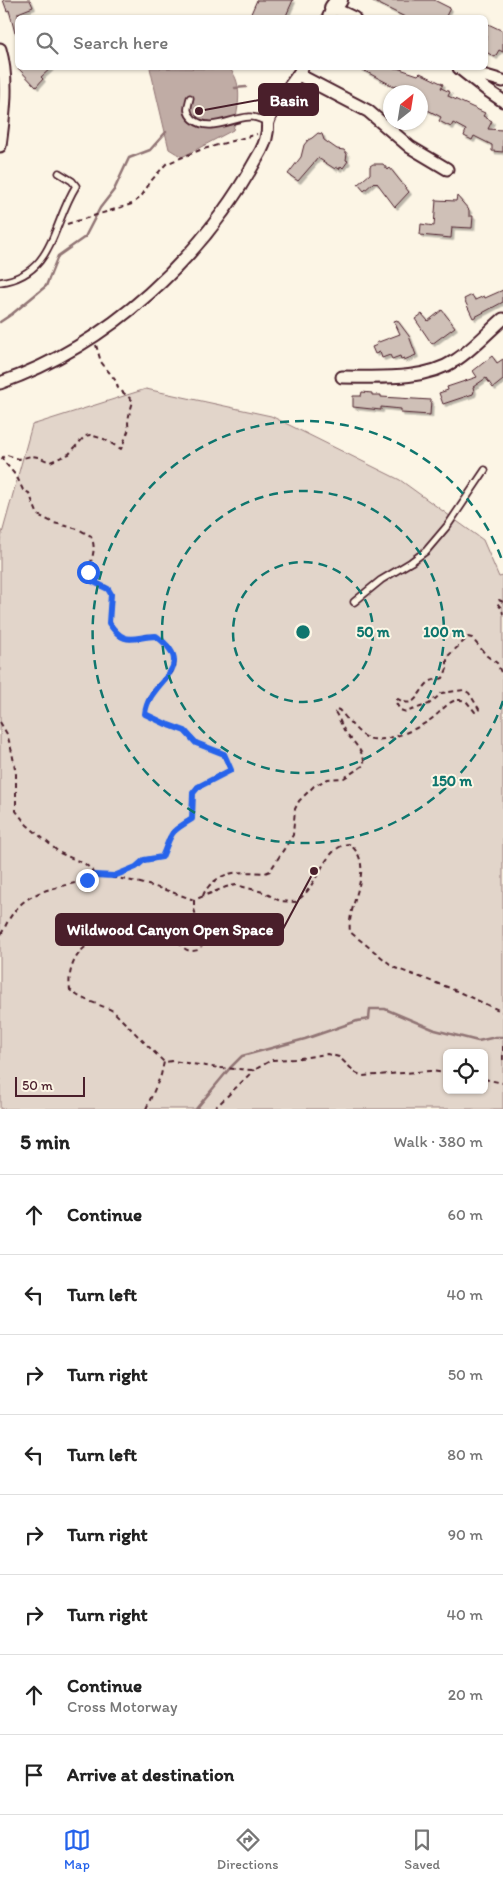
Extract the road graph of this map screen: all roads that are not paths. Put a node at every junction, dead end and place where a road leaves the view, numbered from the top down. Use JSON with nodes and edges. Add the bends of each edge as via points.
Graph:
{"nodes":[{"id":1,"x":334,"y":6,"type":"edge"},
{"id":2,"x":349,"y":15,"type":"edge"},
{"id":3,"x":0,"y":49,"type":"edge"},
{"id":4,"x":461,"y":70,"type":"edge"},
{"id":5,"x":465,"y":70,"type":"edge"},
{"id":6,"x":300,"y":71,"type":"edge"},
{"id":7,"x":503,"y":81,"type":"edge"},
{"id":8,"x":190,"y":98,"type":"dead end"},
{"id":9,"x":503,"y":101,"type":"edge"},
{"id":10,"x":268,"y":122,"type":"junction"},
{"id":11,"x":0,"y":146,"type":"edge"},
{"id":12,"x":447,"y":168,"type":"dead end"},
{"id":13,"x":59,"y":173,"type":"dead end"},
{"id":14,"x":0,"y":282,"type":"edge"},
{"id":15,"x":503,"y":319,"type":"edge"},
{"id":16,"x":342,"y":377,"type":"dead end"},
{"id":17,"x":0,"y":383,"type":"edge"},
{"id":18,"x":485,"y":470,"type":"dead end"},
{"id":19,"x":354,"y":602,"type":"dead end"}],
"edges":[{"from":1,"to":2,"type":"street"},
{"from":3,"to":11,"type":"street","via":[[4,61]]},
{"from":4,"to":9,"type":"street"},
{"from":5,"to":7,"type":"street"},
{"from":6,"to":10,"type":"street"},
{"from":6,"to":12,"type":"street","via":[[368,111],[410,147]]},
{"from":8,"to":10,"type":"lane","via":[[189,115],[204,125],[251,116]]},
{"from":10,"to":17,"type":"street","via":[[264,145],[228,204],[196,246],[148,294],[76,347]]},
{"from":13,"to":14,"type":"lane","via":[[76,186],[42,260],[22,276]]},
{"from":15,"to":16,"type":"street","via":[[456,360],[434,371],[400,376]]},
{"from":18,"to":19,"type":"lane","via":[[426,551]]}]}
